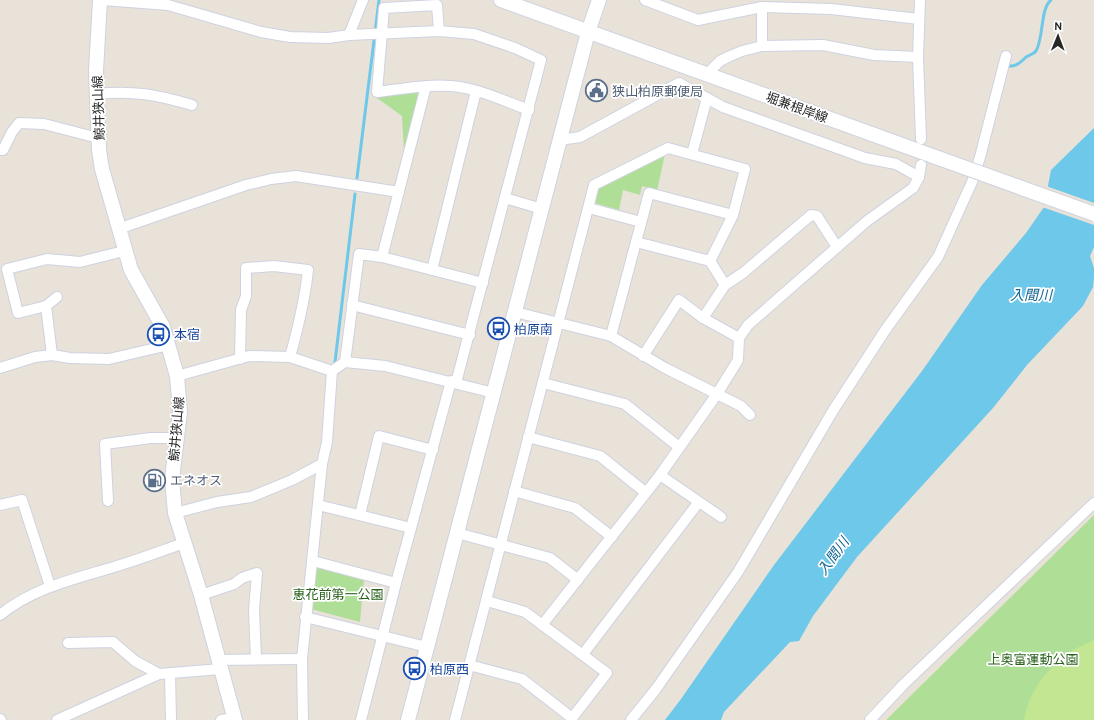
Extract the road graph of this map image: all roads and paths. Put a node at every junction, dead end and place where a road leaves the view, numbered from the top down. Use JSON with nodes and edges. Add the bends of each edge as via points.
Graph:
{"nodes":[{"id":1,"x":100,"y":0,"type":"edge"},
{"id":2,"x":103,"y":0,"type":"edge"},
{"id":3,"x":363,"y":0,"type":"edge"},
{"id":4,"x":501,"y":0,"type":"edge"},
{"id":5,"x":599,"y":0,"type":"edge"},
{"id":6,"x":645,"y":0,"type":"edge"},
{"id":7,"x":920,"y":0,"type":"edge"},
{"id":8,"x":797,"y":4,"type":"edge"},
{"id":9,"x":762,"y":7,"type":"junction"},
{"id":10,"x":920,"y":19,"type":"junction"},
{"id":11,"x":439,"y":31,"type":"junction"},
{"id":12,"x":588,"y":32,"type":"junction"},
{"id":13,"x":349,"y":35,"type":"junction"},
{"id":14,"x":376,"y":35,"type":"junction"},
{"id":15,"x":762,"y":46,"type":"junction"},
{"id":16,"x":1006,"y":56,"type":"dead end"},
{"id":17,"x":918,"y":57,"type":"junction"},
{"id":18,"x":707,"y":74,"type":"junction"},
{"id":19,"x":426,"y":86,"type":"junction"},
{"id":20,"x":476,"y":90,"type":"junction"},
{"id":21,"x":97,"y":94,"type":"junction"},
{"id":22,"x":707,"y":98,"type":"junction"},
{"id":23,"x":192,"y":105,"type":"dead end"},
{"id":24,"x":528,"y":110,"type":"junction"},
{"id":25,"x":98,"y":138,"type":"junction"},
{"id":26,"x":921,"y":139,"type":"dead end"},
{"id":27,"x":560,"y":140,"type":"junction"},
{"id":28,"x":0,"y":150,"type":"edge"},
{"id":29,"x":692,"y":154,"type":"junction"},
{"id":30,"x":921,"y":165,"type":"dead end"},
{"id":31,"x":919,"y":177,"type":"junction"},
{"id":32,"x":399,"y":192,"type":"junction"},
{"id":33,"x":505,"y":198,"type":"junction"},
{"id":34,"x":589,"y":208,"type":"junction"},
{"id":35,"x":542,"y":209,"type":"junction"},
{"id":36,"x":1094,"y":214,"type":"edge"},
{"id":37,"x":732,"y":215,"type":"junction"},
{"id":38,"x":641,"y":222,"type":"junction"},
{"id":39,"x":118,"y":229,"type":"junction"},
{"id":40,"x":636,"y":242,"type":"junction"},
{"id":41,"x":836,"y":248,"type":"junction"},
{"id":42,"x":124,"y":251,"type":"junction"},
{"id":43,"x":382,"y":257,"type":"junction"},
{"id":44,"x":710,"y":261,"type":"junction"},
{"id":45,"x":432,"y":270,"type":"junction"},
{"id":46,"x":483,"y":283,"type":"junction"},
{"id":47,"x":725,"y":285,"type":"junction"},
{"id":48,"x":57,"y":297,"type":"dead end"},
{"id":49,"x":352,"y":304,"type":"junction"},
{"id":50,"x":46,"y":306,"type":"junction"},
{"id":51,"x":516,"y":312,"type":"junction"},
{"id":52,"x":703,"y":318,"type":"junction"},
{"id":53,"x":558,"y":323,"type":"junction"},
{"id":54,"x":470,"y":335,"type":"junction"},
{"id":55,"x":611,"y":336,"type":"junction"},
{"id":56,"x":739,"y":338,"type":"junction"},
{"id":57,"x":169,"y":345,"type":"junction"},
{"id":58,"x":52,"y":355,"type":"junction"},
{"id":59,"x":643,"y":356,"type":"junction"},
{"id":60,"x":290,"y":357,"type":"junction"},
{"id":61,"x":240,"y":359,"type":"junction"},
{"id":62,"x":345,"y":362,"type":"junction"},
{"id":63,"x":0,"y":368,"type":"edge"},
{"id":64,"x":332,"y":371,"type":"junction"},
{"id":65,"x":177,"y":376,"type":"junction"},
{"id":66,"x":453,"y":382,"type":"junction"},
{"id":67,"x":543,"y":383,"type":"junction"},
{"id":68,"x":494,"y":393,"type":"junction"},
{"id":69,"x":717,"y":394,"type":"junction"},
{"id":70,"x":750,"y":415,"type":"dead end"},
{"id":71,"x":528,"y":437,"type":"junction"},
{"id":72,"x":177,"y":438,"type":"junction"},
{"id":73,"x":679,"y":447,"type":"junction"},
{"id":74,"x":433,"y":450,"type":"junction"},
{"id":75,"x":322,"y":464,"type":"junction"},
{"id":76,"x":660,"y":475,"type":"junction"},
{"id":77,"x":514,"y":491,"type":"junction"},
{"id":78,"x":645,"y":492,"type":"junction"},
{"id":79,"x":108,"y":501,"type":"dead end"},
{"id":80,"x":698,"y":503,"type":"junction"},
{"id":81,"x":1094,"y":503,"type":"edge"},
{"id":82,"x":0,"y":505,"type":"edge"},
{"id":83,"x":318,"y":505,"type":"junction"},
{"id":84,"x":175,"y":513,"type":"junction"},
{"id":85,"x":360,"y":516,"type":"junction"},
{"id":86,"x":721,"y":517,"type":"dead end"},
{"id":87,"x":410,"y":528,"type":"junction"},
{"id":88,"x":457,"y":533,"type":"junction"},
{"id":89,"x":612,"y":537,"type":"junction"},
{"id":90,"x":184,"y":543,"type":"junction"},
{"id":91,"x":501,"y":545,"type":"junction"},
{"id":92,"x":313,"y":561,"type":"junction"},
{"id":93,"x":578,"y":580,"type":"junction"},
{"id":94,"x":396,"y":583,"type":"junction"},
{"id":95,"x":50,"y":586,"type":"junction"},
{"id":96,"x":201,"y":595,"type":"junction"},
{"id":97,"x":487,"y":601,"type":"junction"},
{"id":98,"x":0,"y":615,"type":"edge"},
{"id":99,"x":305,"y":617,"type":"junction"},
{"id":100,"x":542,"y":625,"type":"junction"},
{"id":101,"x":382,"y":636,"type":"junction"},
{"id":102,"x":68,"y":643,"type":"dead end"},
{"id":103,"x":427,"y":647,"type":"junction"},
{"id":104,"x":583,"y":654,"type":"junction"},
{"id":105,"x":256,"y":659,"type":"junction"},
{"id":106,"x":302,"y":659,"type":"junction"},
{"id":107,"x":219,"y":664,"type":"junction"},
{"id":108,"x":469,"y":665,"type":"junction"},
{"id":109,"x":159,"y":674,"type":"junction"},
{"id":110,"x":170,"y":674,"type":"junction"},
{"id":111,"x":68,"y":718,"type":"edge"},
{"id":112,"x":231,"y":719,"type":"edge"},
{"id":113,"x":56,"y":720,"type":"edge"},
{"id":114,"x":172,"y":720,"type":"edge"},
{"id":115,"x":303,"y":720,"type":"edge"},
{"id":116,"x":361,"y":720,"type":"edge"},
{"id":117,"x":408,"y":720,"type":"edge"},
{"id":118,"x":455,"y":720,"type":"edge"},
{"id":119,"x":631,"y":720,"type":"edge"},
{"id":120,"x":870,"y":720,"type":"edge"}],
"edges":[{"from":1,"to":21,"type":"main road","name":"鯨井狭山線"},
{"from":2,"to":13,"type":"street","via":[[168,5],[261,32],[290,37],[328,38]]},
{"from":3,"to":13,"type":"street"},
{"from":4,"to":12,"type":"main road","name":"堀兼根岸線"},
{"from":5,"to":12,"type":"main road"},
{"from":6,"to":9,"type":"street","via":[[698,20]]},
{"from":7,"to":10,"type":"street"},
{"from":8,"to":9,"type":"street"},
{"from":8,"to":10,"type":"street"},
{"from":9,"to":15,"type":"street"},
{"from":10,"to":17,"type":"street"},
{"from":11,"to":14,"type":"street"},
{"from":11,"to":14,"type":"street","via":[[438,5],[384,8]]},
{"from":11,"to":24,"type":"street","via":[[474,34],[541,60]]},
{"from":12,"to":18,"type":"main road","name":"堀兼根岸線"},
{"from":12,"to":27,"type":"main road"},
{"from":13,"to":14,"type":"street"},
{"from":14,"to":19,"type":"street","via":[[377,92]]},
{"from":15,"to":17,"type":"street","via":[[823,45],[874,54]]},
{"from":15,"to":18,"type":"street","via":[[742,50],[720,61]]},
{"from":16,"to":119,"type":"street","via":[[972,182],[938,257],[886,329],[820,431],[738,572],[656,689]]},
{"from":17,"to":26,"type":"street"},
{"from":18,"to":36,"type":"main road","name":"堀兼根岸線","bridge":true},
{"from":19,"to":20,"type":"street","via":[[452,86]]},
{"from":19,"to":32,"type":"street"},
{"from":20,"to":24,"type":"street"},
{"from":20,"to":45,"type":"street"},
{"from":21,"to":23,"type":"street","via":[[122,91],[163,96]]},
{"from":21,"to":25,"type":"main road","name":"鯨井狭山線"},
{"from":22,"to":27,"type":"street","via":[[679,83],[580,137]]},
{"from":22,"to":29,"type":"street"},
{"from":22,"to":31,"type":"street","via":[[723,107],[865,158],[896,164]]},
{"from":24,"to":33,"type":"street"},
{"from":25,"to":28,"type":"street","via":[[44,124],[19,123],[3,150]]},
{"from":25,"to":39,"type":"main road","name":"鯨井狭山線","via":[[102,169]]},
{"from":27,"to":35,"type":"main road"},
{"from":29,"to":34,"type":"street","via":[[668,148],[594,185]]},
{"from":29,"to":37,"type":"street","via":[[745,168]]},
{"from":30,"to":31,"type":"street"},
{"from":31,"to":41,"type":"street","via":[[913,188],[905,195],[867,221]]},
{"from":32,"to":39,"type":"street","via":[[296,176],[271,179],[246,185]]},
{"from":32,"to":43,"type":"street"},
{"from":33,"to":35,"type":"street"},
{"from":33,"to":46,"type":"street"},
{"from":34,"to":38,"type":"street"},
{"from":34,"to":53,"type":"street"},
{"from":35,"to":51,"type":"main road"},
{"from":37,"to":38,"type":"street","via":[[649,193]]},
{"from":37,"to":44,"type":"street"},
{"from":38,"to":40,"type":"street"},
{"from":39,"to":42,"type":"main road","name":"鯨井狭山線"},
{"from":40,"to":44,"type":"street"},
{"from":40,"to":55,"type":"street"},
{"from":41,"to":47,"type":"street","via":[[817,216],[811,215],[743,273]]},
{"from":41,"to":56,"type":"street","via":[[748,326]]},
{"from":42,"to":50,"type":"street","via":[[80,262],[47,259],[7,269],[18,313]]},
{"from":42,"to":57,"type":"main road","name":"鯨井狭山線","via":[[131,270],[163,327]]},
{"from":43,"to":45,"type":"street"},
{"from":43,"to":49,"type":"street","via":[[359,254]]},
{"from":44,"to":47,"type":"street"},
{"from":45,"to":46,"type":"street"},
{"from":46,"to":54,"type":"street"},
{"from":47,"to":52,"type":"street"},
{"from":48,"to":50,"type":"street"},
{"from":49,"to":54,"type":"street"},
{"from":49,"to":62,"type":"street"},
{"from":50,"to":58,"type":"street"},
{"from":51,"to":53,"type":"street"},
{"from":51,"to":68,"type":"main road"},
{"from":52,"to":56,"type":"street"},
{"from":52,"to":59,"type":"street","via":[[679,300]]},
{"from":53,"to":55,"type":"street"},
{"from":53,"to":67,"type":"street"},
{"from":54,"to":66,"type":"street"},
{"from":55,"to":59,"type":"street"},
{"from":56,"to":69,"type":"street","via":[[738,360]]},
{"from":57,"to":58,"type":"street","via":[[109,359]]},
{"from":57,"to":65,"type":"main road","name":"鯨井狭山線"},
{"from":58,"to":63,"type":"street","via":[[35,357]]},
{"from":59,"to":69,"type":"street"},
{"from":60,"to":61,"type":"street","via":[[249,356]]},
{"from":60,"to":61,"type":"street","via":[[306,293],[308,270],[274,266],[246,268],[246,296],[241,310]]},
{"from":60,"to":64,"type":"street"},
{"from":61,"to":65,"type":"street"},
{"from":62,"to":64,"type":"street"},
{"from":62,"to":66,"type":"street","via":[[385,366]]},
{"from":64,"to":75,"type":"street","via":[[327,442]]},
{"from":65,"to":72,"type":"main road","name":"鯨井狭山線","via":[[180,412]]},
{"from":66,"to":68,"type":"street"},
{"from":66,"to":74,"type":"street"},
{"from":67,"to":71,"type":"street"},
{"from":67,"to":73,"type":"street","via":[[625,404]]},
{"from":68,"to":88,"type":"main road"},
{"from":69,"to":70,"type":"street","via":[[741,406]]},
{"from":69,"to":73,"type":"street"},
{"from":71,"to":77,"type":"street"},
{"from":71,"to":78,"type":"street","via":[[600,456]]},
{"from":72,"to":79,"type":"street","via":[[151,438],[105,444]]},
{"from":72,"to":84,"type":"main road","name":"鯨井狭山線","via":[[172,479]]},
{"from":73,"to":76,"type":"street"},
{"from":74,"to":85,"type":"street","via":[[379,436]]},
{"from":74,"to":87,"type":"street"},
{"from":75,"to":83,"type":"street"},
{"from":75,"to":84,"type":"street","via":[[251,497]]},
{"from":76,"to":78,"type":"street"},
{"from":76,"to":80,"type":"street"},
{"from":77,"to":89,"type":"street","via":[[575,508]]},
{"from":77,"to":91,"type":"street"},
{"from":78,"to":89,"type":"street"},
{"from":80,"to":86,"type":"street"},
{"from":80,"to":104,"type":"street"},
{"from":81,"to":120,"type":"street","via":[[904,684]]},
{"from":82,"to":95,"type":"street","via":[[22,500]]},
{"from":83,"to":85,"type":"street"},
{"from":83,"to":92,"type":"street"},
{"from":84,"to":90,"type":"main road","name":"鯨井狭山線"},
{"from":85,"to":87,"type":"street"},
{"from":87,"to":94,"type":"street"},
{"from":88,"to":91,"type":"street"},
{"from":88,"to":103,"type":"main road"},
{"from":89,"to":93,"type":"street"},
{"from":90,"to":95,"type":"street"},
{"from":90,"to":96,"type":"main road","name":"鯨井狭山線"},
{"from":91,"to":93,"type":"street","via":[[550,558]]},
{"from":91,"to":97,"type":"street"},
{"from":92,"to":94,"type":"street"},
{"from":92,"to":99,"type":"street"},
{"from":93,"to":100,"type":"street"},
{"from":94,"to":101,"type":"street"},
{"from":95,"to":98,"type":"street","via":[[27,596]]},
{"from":96,"to":105,"type":"street","via":[[257,573],[254,610]]},
{"from":96,"to":107,"type":"main road","name":"鯨井狭山線"},
{"from":97,"to":100,"type":"street","via":[[525,612]]},
{"from":97,"to":108,"type":"street"},
{"from":99,"to":101,"type":"street"},
{"from":99,"to":106,"type":"street"},
{"from":100,"to":104,"type":"street"},
{"from":101,"to":103,"type":"street"},
{"from":101,"to":116,"type":"street"},
{"from":102,"to":109,"type":"street","via":[[113,642],[136,661]]},
{"from":103,"to":117,"type":"main road"},
{"from":104,"to":108,"type":"street","via":[[607,674],[572,718],[522,679]]},
{"from":105,"to":106,"type":"street"},
{"from":105,"to":107,"type":"street"},
{"from":106,"to":115,"type":"street"},
{"from":107,"to":110,"type":"street"},
{"from":107,"to":112,"type":"main road","name":"鯨井狭山線"},
{"from":108,"to":118,"type":"street"},
{"from":109,"to":110,"type":"street"},
{"from":109,"to":111,"type":"street"},
{"from":110,"to":114,"type":"street"},
{"from":111,"to":113,"type":"street"}]}
